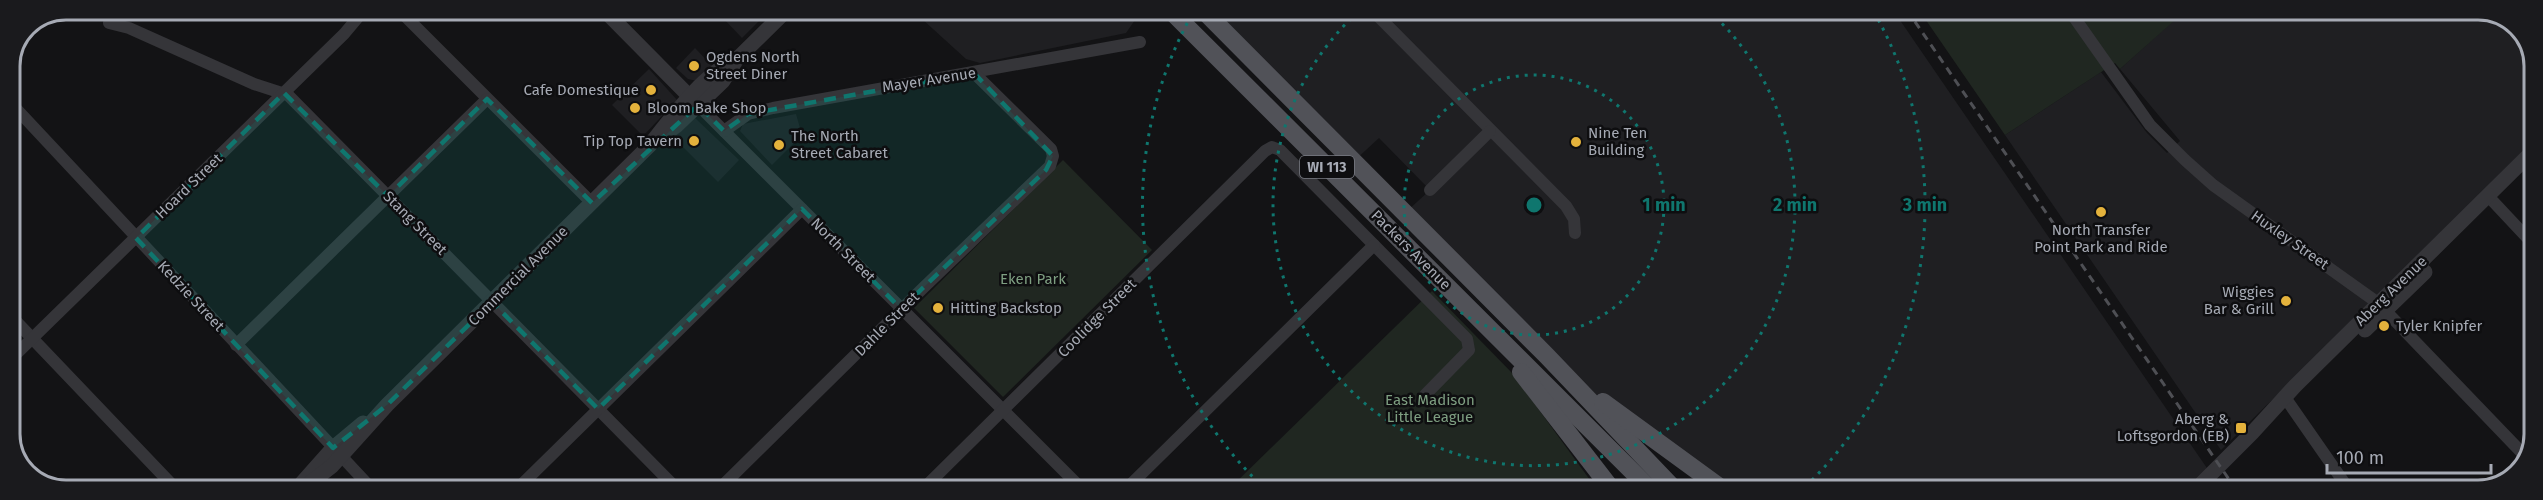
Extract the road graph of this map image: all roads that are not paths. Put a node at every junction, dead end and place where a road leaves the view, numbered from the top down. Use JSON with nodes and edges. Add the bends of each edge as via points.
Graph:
{"nodes":[{"id":1,"x":357,"y":19,"type":"edge"},
{"id":2,"x":408,"y":19,"type":"edge"},
{"id":3,"x":613,"y":19,"type":"edge"},
{"id":4,"x":778,"y":19,"type":"edge"},
{"id":5,"x":1180,"y":19,"type":"edge"},
{"id":6,"x":1212,"y":19,"type":"edge"},
{"id":7,"x":1381,"y":19,"type":"edge"},
{"id":8,"x":2075,"y":19,"type":"edge"},
{"id":9,"x":109,"y":23,"type":"dead end"},
{"id":10,"x":1140,"y":42,"type":"dead end"},
{"id":11,"x":974,"y":73,"type":"junction"},
{"id":12,"x":284,"y":93,"type":"junction"},
{"id":13,"x":487,"y":99,"type":"junction"},
{"id":14,"x":694,"y":101,"type":"junction"},
{"id":15,"x":20,"y":113,"type":"edge"},
{"id":16,"x":724,"y":131,"type":"junction"},
{"id":17,"x":1490,"y":131,"type":"junction"},
{"id":18,"x":2523,"y":162,"type":"edge"},
{"id":19,"x":2523,"y":173,"type":"edge"},
{"id":20,"x":1430,"y":190,"type":"dead end"},
{"id":21,"x":388,"y":196,"type":"junction"},
{"id":22,"x":2491,"y":200,"type":"junction"},
{"id":23,"x":592,"y":203,"type":"junction"},
{"id":24,"x":802,"y":209,"type":"junction"},
{"id":25,"x":1575,"y":233,"type":"dead end"},
{"id":26,"x":2523,"y":234,"type":"edge"},
{"id":27,"x":136,"y":238,"type":"junction"},
{"id":28,"x":1374,"y":245,"type":"junction"},
{"id":29,"x":492,"y":302,"type":"junction"},
{"id":30,"x":2382,"y":307,"type":"junction"},
{"id":31,"x":902,"y":309,"type":"junction"},
{"id":32,"x":20,"y":325,"type":"edge"},
{"id":33,"x":1485,"y":325,"type":"junction"},
{"id":34,"x":33,"y":338,"type":"junction"},
{"id":35,"x":236,"y":345,"type":"junction"},
{"id":36,"x":20,"y":350,"type":"edge"},
{"id":37,"x":1552,"y":362,"type":"junction"},
{"id":38,"x":1425,"y":395,"type":"dead end"},
{"id":39,"x":2287,"y":400,"type":"junction"},
{"id":40,"x":598,"y":409,"type":"junction"},
{"id":41,"x":1003,"y":411,"type":"junction"},
{"id":42,"x":2520,"y":451,"type":"edge"},
{"id":43,"x":337,"y":452,"type":"junction"},
{"id":44,"x":168,"y":480,"type":"edge"},
{"id":45,"x":306,"y":480,"type":"edge"},
{"id":46,"x":364,"y":480,"type":"edge"},
{"id":47,"x":526,"y":480,"type":"edge"},
{"id":48,"x":668,"y":480,"type":"edge"},
{"id":49,"x":728,"y":480,"type":"edge"},
{"id":50,"x":932,"y":480,"type":"edge"},
{"id":51,"x":1073,"y":480,"type":"edge"},
{"id":52,"x":1135,"y":480,"type":"edge"},
{"id":53,"x":1605,"y":480,"type":"edge"},
{"id":54,"x":1641,"y":480,"type":"edge"},
{"id":55,"x":1665,"y":480,"type":"edge"},
{"id":56,"x":1709,"y":480,"type":"edge"},
{"id":57,"x":2205,"y":480,"type":"edge"},
{"id":58,"x":2342,"y":480,"type":"edge"}],
"edges":[{"from":1,"to":12,"type":"street","name":"Hoard Street"},
{"from":2,"to":13,"type":"street"},
{"from":3,"to":14,"type":"street","name":"North Street"},
{"from":4,"to":14,"type":"street","name":"Commercial Avenue","via":[[737,59],[726,64]]},
{"from":5,"to":33,"type":"main road","name":"Packers Avenue","number":"WI 113"},
{"from":6,"to":37,"type":"main road","name":"Packers Avenue","number":"WI 113"},
{"from":7,"to":17,"type":"street"},
{"from":8,"to":30,"type":"street","name":"Huxley Street","via":[[2151,125],[2185,160],[2213,185]]},
{"from":9,"to":12,"type":"street","name":"Stang Street"},
{"from":10,"to":11,"type":"street","name":"Mayer Avenue"},
{"from":11,"to":16,"type":"street","name":"Mayer Avenue","via":[[756,112],[738,119]]},
{"from":11,"to":31,"type":"street","name":"Dahle Street","via":[[1049,147],[1053,156],[1046,170]]},
{"from":12,"to":21,"type":"street","name":"Stang Street"},
{"from":12,"to":27,"type":"street","name":"Hoard Street"},
{"from":13,"to":21,"type":"street"},
{"from":13,"to":23,"type":"street"},
{"from":14,"to":16,"type":"street","name":"North Street"},
{"from":14,"to":23,"type":"street","name":"Commercial Avenue","via":[[669,118],[649,146]]},
{"from":15,"to":27,"type":"street","name":"Kedzie Street"},
{"from":16,"to":24,"type":"street","name":"North Street"},
{"from":17,"to":20,"type":"street"},
{"from":17,"to":25,"type":"street","via":[[1566,206],[1574,219]]},
{"from":18,"to":22,"type":"street","name":"Aberg Avenue"},
{"from":19,"to":22,"type":"street","name":"Aberg Avenue"},
{"from":21,"to":29,"type":"street","name":"Stang Street"},
{"from":21,"to":35,"type":"street"},
{"from":22,"to":26,"type":"street"},
{"from":22,"to":30,"type":"street","name":"Aberg Avenue"},
{"from":23,"to":29,"type":"street","name":"Commercial Avenue"},
{"from":24,"to":31,"type":"street","name":"North Street"},
{"from":24,"to":40,"type":"street"},
{"from":27,"to":34,"type":"street","name":"Hoard Street"},
{"from":27,"to":35,"type":"street","name":"Kedzie Street"},
{"from":28,"to":38,"type":"street","via":[[1461,333],[1470,348]]},
{"from":28,"to":41,"type":"street","name":"Coolidge Street","via":[[1280,150],[1272,147]]},
{"from":28,"to":52,"type":"street"},
{"from":29,"to":40,"type":"street","name":"Stang Street"},
{"from":29,"to":43,"type":"street","name":"Commercial Avenue","via":[[387,405],[354,429]]},
{"from":30,"to":39,"type":"street","name":"Aberg Avenue"},
{"from":30,"to":42,"type":"street","name":"Huxley Street"},
{"from":31,"to":41,"type":"street","name":"North Street"},
{"from":31,"to":49,"type":"street","name":"Dahle Street"},
{"from":32,"to":34,"type":"street"},
{"from":33,"to":53,"type":"main road"},
{"from":33,"to":54,"type":"main road","name":"Packers Avenue","number":"WI 113"},
{"from":34,"to":36,"type":"street","name":"Hoard Street"},
{"from":34,"to":44,"type":"street"},
{"from":35,"to":43,"type":"street","name":"Kedzie Street"},
{"from":37,"to":55,"type":"main road","name":"Packers Avenue","number":"WI 113"},
{"from":37,"to":56,"type":"main road","via":[[1627,422]]},
{"from":39,"to":57,"type":"street","name":"Aberg Avenue"},
{"from":39,"to":58,"type":"street"},
{"from":40,"to":47,"type":"street"},
{"from":40,"to":48,"type":"street","name":"Stang Street"},
{"from":41,"to":50,"type":"street","name":"Coolidge Street"},
{"from":41,"to":51,"type":"street","name":"North Street"},
{"from":43,"to":45,"type":"street","name":"Commercial Avenue"},
{"from":43,"to":46,"type":"street","name":"Kedzie Street"}]}
